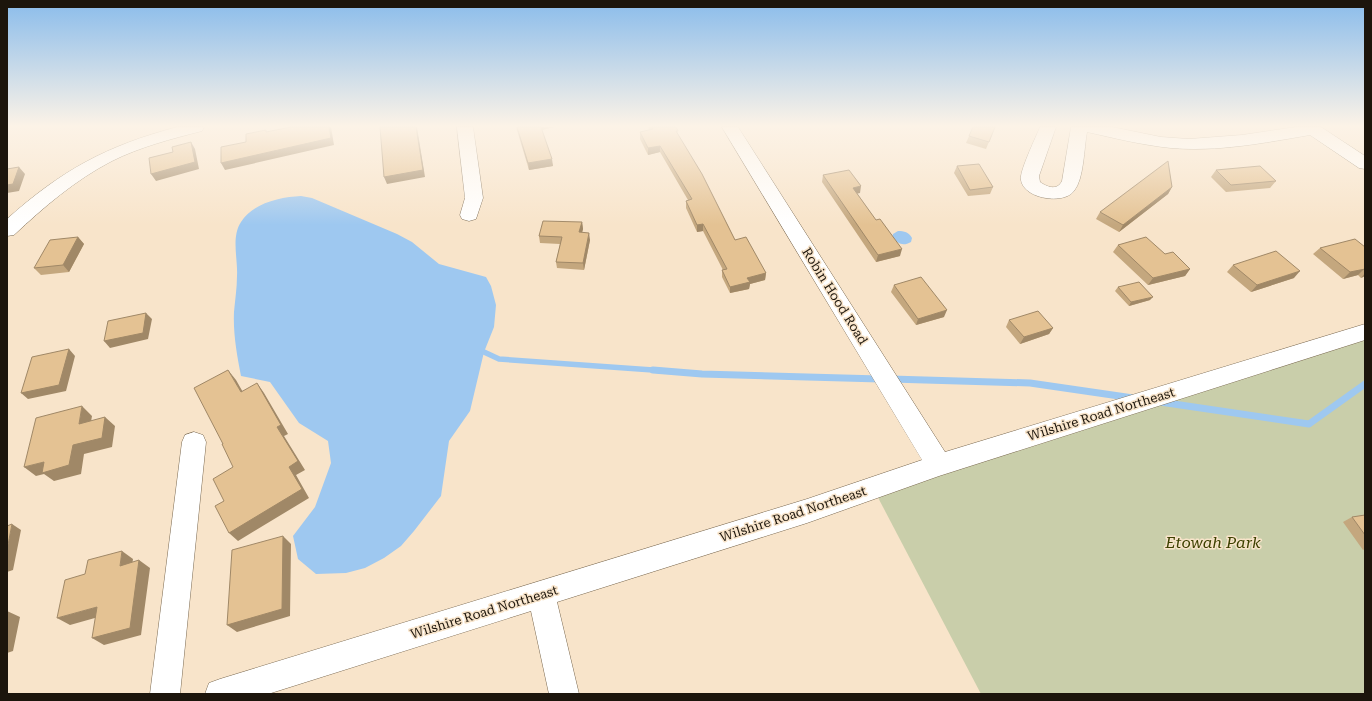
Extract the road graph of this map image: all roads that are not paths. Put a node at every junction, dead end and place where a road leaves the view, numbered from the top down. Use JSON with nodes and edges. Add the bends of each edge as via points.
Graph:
{"nodes":[{"id":1,"x":101,"y":160,"type":"edge"},
{"id":2,"x":469,"y":160,"type":"edge"},
{"id":3,"x":750,"y":160,"type":"edge"},
{"id":4,"x":1036,"y":160,"type":"edge"},
{"id":5,"x":1074,"y":160,"type":"edge"},
{"id":6,"x":469,"y":215,"type":"dead end"},
{"id":7,"x":7,"y":230,"type":"edge"},
{"id":8,"x":1365,"y":332,"type":"edge"},
{"id":9,"x":194,"y":442,"type":"dead end"},
{"id":10,"x":940,"y":465,"type":"junction"},
{"id":11,"x":541,"y":594,"type":"junction"},
{"id":12,"x":164,"y":694,"type":"edge"},
{"id":13,"x":220,"y":694,"type":"edge"},
{"id":14,"x":564,"y":694,"type":"edge"}],
"edges":[{"from":1,"to":7,"type":"street","via":[[62,184]]},
{"from":2,"to":6,"type":"street","via":[[474,198]]},
{"from":3,"to":10,"type":"street","name":"Robin Hood Road"},
{"from":4,"to":5,"type":"street","via":[[1030,176],[1031,185],[1051,194],[1067,189]]},
{"from":8,"to":10,"type":"street","name":"Wilshire Road Northeast"},
{"from":9,"to":12,"type":"street"},
{"from":10,"to":11,"type":"street","name":"Wilshire Road Northeast","via":[[807,511]]},
{"from":11,"to":13,"type":"street","name":"Wilshire Road Northeast"},
{"from":11,"to":14,"type":"street"}]}
